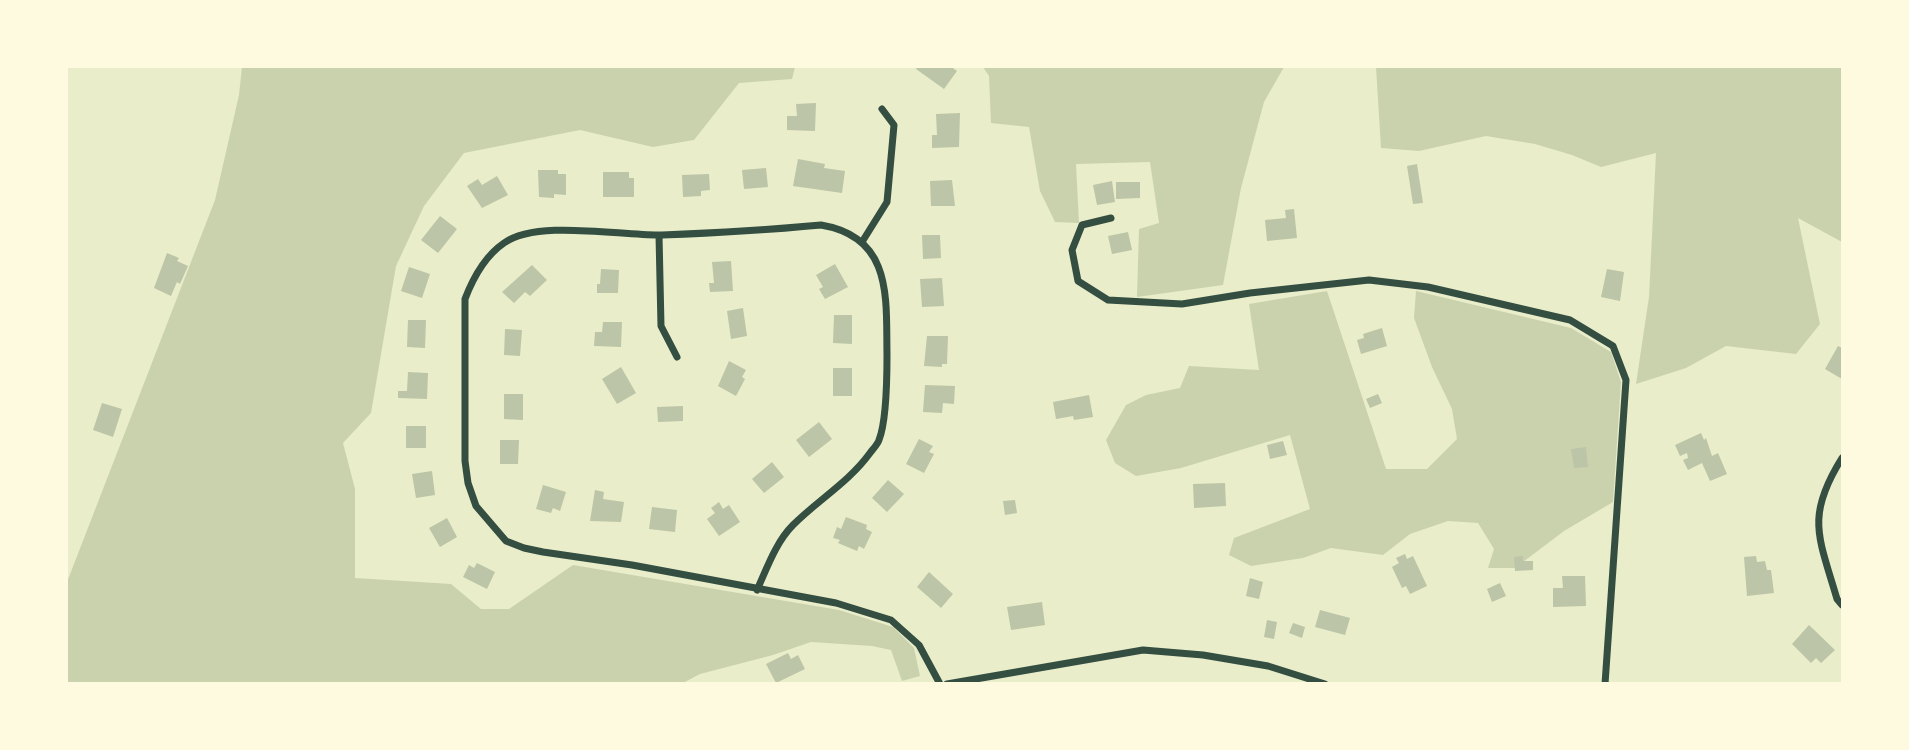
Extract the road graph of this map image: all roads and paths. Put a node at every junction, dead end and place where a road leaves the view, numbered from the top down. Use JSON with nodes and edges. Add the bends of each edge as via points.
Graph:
{"nodes":[{"id":1,"x":882,"y":109,"type":"dead end"},
{"id":2,"x":1111,"y":218,"type":"dead end"},
{"id":3,"x":659,"y":235,"type":"junction"},
{"id":4,"x":862,"y":242,"type":"junction"},
{"id":5,"x":677,"y":357,"type":"dead end"},
{"id":6,"x":1843,"y":458,"type":"edge"},
{"id":7,"x":757,"y":590,"type":"junction"},
{"id":8,"x":1843,"y":605,"type":"edge"},
{"id":9,"x":940,"y":684,"type":"edge"},
{"id":10,"x":947,"y":684,"type":"edge"},
{"id":11,"x":1325,"y":684,"type":"edge"},
{"id":12,"x":1605,"y":684,"type":"edge"}],
"edges":[{"from":1,"to":4,"type":"street","via":[[894,125],[887,202]]},
{"from":2,"to":12,"type":"street","via":[[1082,225],[1072,250],[1078,281],[1108,300],[1182,304],[1369,279],[1428,287],[1570,320],[1613,346],[1626,380]]},
{"from":3,"to":4,"type":"street","via":[[821,225],[842,228]]},
{"from":3,"to":5,"type":"street","via":[[661,326]]},
{"from":3,"to":7,"type":"street","via":[[526,234],[505,242],[474,276],[466,299],[468,483],[476,506],[506,541],[524,548]]},
{"from":4,"to":7,"type":"street","via":[[877,263],[886,289],[887,388],[879,440],[856,472],[790,527]]},
{"from":6,"to":8,"type":"street","via":[[1826,484],[1818,509],[1819,537],[1837,599]]},
{"from":7,"to":9,"type":"street","via":[[836,603],[891,620],[919,645]]},
{"from":10,"to":11,"type":"street","via":[[1143,650],[1268,666]]}]}
